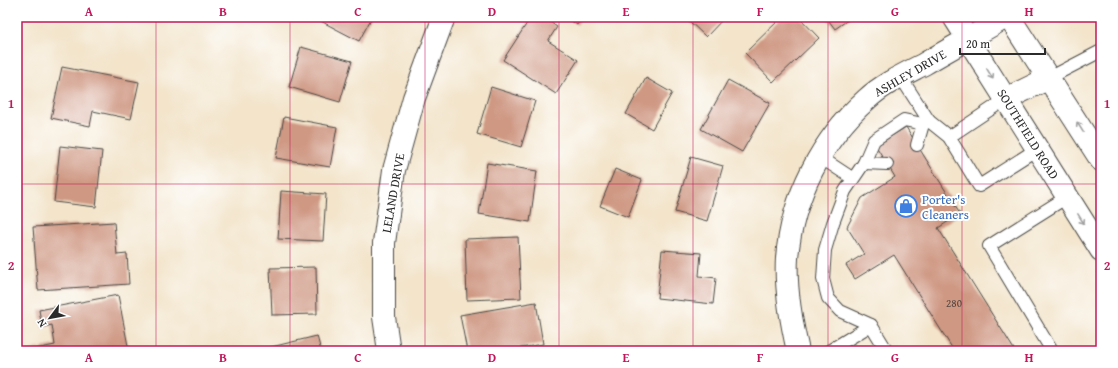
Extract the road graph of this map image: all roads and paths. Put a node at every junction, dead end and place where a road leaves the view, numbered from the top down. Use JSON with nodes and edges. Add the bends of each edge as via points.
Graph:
{"nodes":[{"id":1,"x":444,"y":17,"type":"edge"},
{"id":2,"x":954,"y":17,"type":"edge"},
{"id":3,"x":1006,"y":17,"type":"edge"},
{"id":4,"x":1009,"y":17,"type":"edge"},
{"id":5,"x":968,"y":39,"type":"junction"},
{"id":6,"x":1101,"y":51,"type":"edge"},
{"id":7,"x":900,"y":76,"type":"junction"},
{"id":8,"x":1049,"y":78,"type":"junction"},
{"id":9,"x":1006,"y":99,"type":"junction"},
{"id":10,"x":926,"y":123,"type":"junction"},
{"id":11,"x":950,"y":137,"type":"junction"},
{"id":12,"x":917,"y":145,"type":"dead end"},
{"id":13,"x":1037,"y":149,"type":"junction"},
{"id":14,"x":820,"y":158,"type":"junction"},
{"id":15,"x":1101,"y":160,"type":"edge"},
{"id":16,"x":864,"y":163,"type":"junction"},
{"id":17,"x":887,"y":164,"type":"dead end"},
{"id":18,"x":852,"y":178,"type":"junction"},
{"id":19,"x":1067,"y":197,"type":"junction"},
{"id":20,"x":1101,"y":250,"type":"edge"},
{"id":21,"x":871,"y":325,"type":"junction"},
{"id":22,"x":389,"y":351,"type":"edge"},
{"id":23,"x":798,"y":351,"type":"edge"},
{"id":24,"x":828,"y":351,"type":"edge"},
{"id":25,"x":887,"y":351,"type":"edge"},
{"id":26,"x":1052,"y":351,"type":"edge"}],
"edges":[{"from":1,"to":22,"type":"street","name":"LELAND DRIVE","via":[[414,98],[394,170],[384,243],[384,317]]},
{"from":2,"to":5,"type":"street","name":"SOUTHFIELD ROAD"},
{"from":3,"to":5,"type":"street","name":"ASHLEY DRIVE"},
{"from":4,"to":8,"type":"street"},
{"from":5,"to":7,"type":"street","name":"ASHLEY DRIVE"},
{"from":5,"to":9,"type":"street","name":"SOUTHFIELD ROAD","one_way":true},
{"from":6,"to":8,"type":"lane"},
{"from":7,"to":10,"type":"lane"},
{"from":7,"to":14,"type":"street","name":"ASHLEY DRIVE","via":[[868,98],[834,134]]},
{"from":8,"to":9,"type":"street"},
{"from":15,"to":8,"type":"street","one_way":true},
{"from":9,"to":11,"type":"lane"},
{"from":9,"to":13,"type":"street","name":"SOUTHFIELD ROAD"},
{"from":10,"to":11,"type":"lane"},
{"from":10,"to":12,"type":"lane"},
{"from":10,"to":16,"type":"lane","via":[[904,120],[874,140]]},
{"from":11,"to":13,"type":"lane","via":[[980,186]]},
{"from":13,"to":19,"type":"street","name":"SOUTHFIELD ROAD"},
{"from":14,"to":18,"type":"lane"},
{"from":14,"to":23,"type":"street","name":"ASHLEY DRIVE","via":[[809,176],[796,208],[787,258],[789,308]]},
{"from":16,"to":17,"type":"lane"},
{"from":16,"to":18,"type":"lane"},
{"from":18,"to":21,"type":"lane","via":[[832,222],[825,250],[823,280],[828,298],[840,311]]},
{"from":19,"to":20,"type":"street","name":"SOUTHFIELD ROAD","one_way":true},
{"from":19,"to":26,"type":"lane","via":[[989,246]]},
{"from":21,"to":24,"type":"lane"},
{"from":21,"to":25,"type":"lane"}]}
